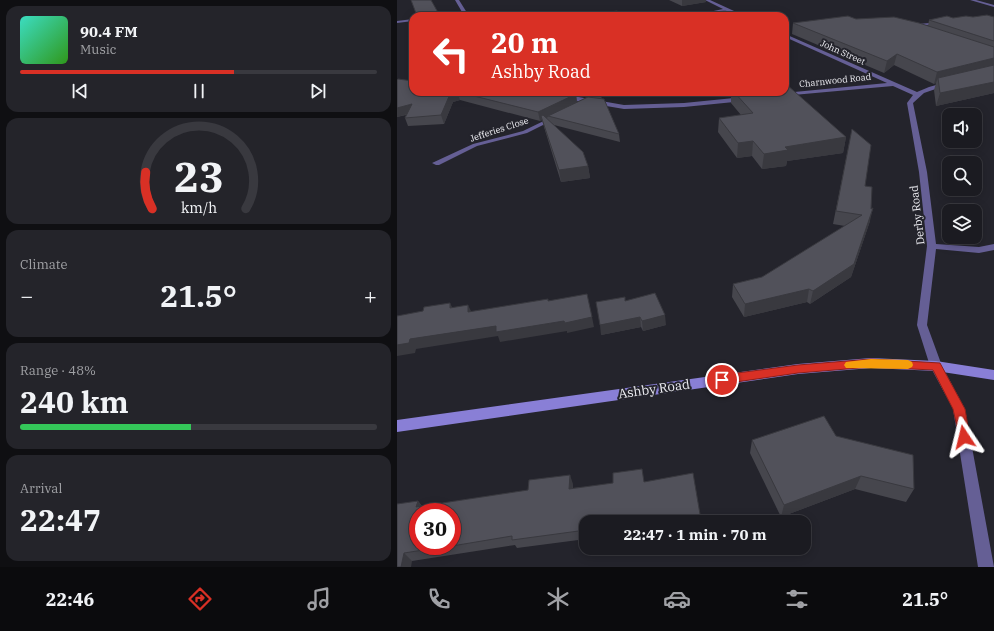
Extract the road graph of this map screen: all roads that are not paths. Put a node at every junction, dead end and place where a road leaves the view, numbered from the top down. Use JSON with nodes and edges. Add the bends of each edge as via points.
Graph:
{"nodes":[{"id":1,"x":457,"y":0,"type":"edge"},
{"id":2,"x":707,"y":0,"type":"edge"},
{"id":3,"x":972,"y":0,"type":"edge"},
{"id":4,"x":994,"y":6,"type":"edge"},
{"id":5,"x":727,"y":9,"type":"junction"},
{"id":6,"x":465,"y":12,"type":"edge"},
{"id":7,"x":712,"y":12,"type":"edge"},
{"id":8,"x":734,"y":12,"type":"edge"},
{"id":9,"x":409,"y":20,"type":"edge"},
{"id":10,"x":397,"y":22,"type":"edge"},
{"id":11,"x":947,"y":23,"type":"edge"},
{"id":12,"x":915,"y":30,"type":"edge"},
{"id":13,"x":789,"y":37,"type":"edge"},
{"id":14,"x":953,"y":82,"type":"edge"},
{"id":15,"x":893,"y":84,"type":"junction"},
{"id":16,"x":789,"y":94,"type":"edge"},
{"id":17,"x":916,"y":94,"type":"junction"},
{"id":18,"x":564,"y":96,"type":"edge"},
{"id":19,"x":755,"y":98,"type":"edge"},
{"id":20,"x":587,"y":101,"type":"junction"},
{"id":21,"x":574,"y":108,"type":"edge"},
{"id":22,"x":560,"y":114,"type":"edge"},
{"id":23,"x":436,"y":163,"type":"dead end"},
{"id":24,"x":932,"y":246,"type":"junction"},
{"id":25,"x":994,"y":248,"type":"edge"},
{"id":26,"x":936,"y":366,"type":"junction"},
{"id":27,"x":994,"y":375,"type":"edge"},
{"id":28,"x":397,"y":426,"type":"edge"},
{"id":29,"x":986,"y":567,"type":"edge"}],
"edges":[{"from":1,"to":6,"type":"street"},
{"from":2,"to":5,"type":"street"},
{"from":3,"to":4,"type":"street"},
{"from":5,"to":7,"type":"street"},
{"from":5,"to":8,"type":"street"},
{"from":9,"to":10,"type":"street"},
{"from":11,"to":12,"type":"street","via":[[900,25]]},
{"from":13,"to":15,"type":"street","name":"John Street"},
{"from":14,"to":17,"type":"street"},
{"from":15,"to":16,"type":"street","name":"Charnwood Road"},
{"from":15,"to":17,"type":"street","name":"John Street"},
{"from":17,"to":24,"type":"street","name":"Derby Road","via":[[910,104],[923,172]]},
{"from":18,"to":20,"type":"street"},
{"from":19,"to":20,"type":"street","via":[[684,105],[624,107]]},
{"from":20,"to":21,"type":"street"},
{"from":22,"to":23,"type":"street","name":"Jefferies Close","via":[[525,132],[475,145]]},
{"from":24,"to":25,"type":"street","via":[[979,250]]},
{"from":24,"to":26,"type":"street","name":"Derby Road","via":[[922,325]]},
{"from":26,"to":27,"type":"main road","name":"Ashby Road"},
{"from":26,"to":28,"type":"main road","name":"Ashby Road","via":[[871,363],[798,369]]},
{"from":26,"to":29,"type":"street","name":"Derby Road","via":[[959,409]]}]}
